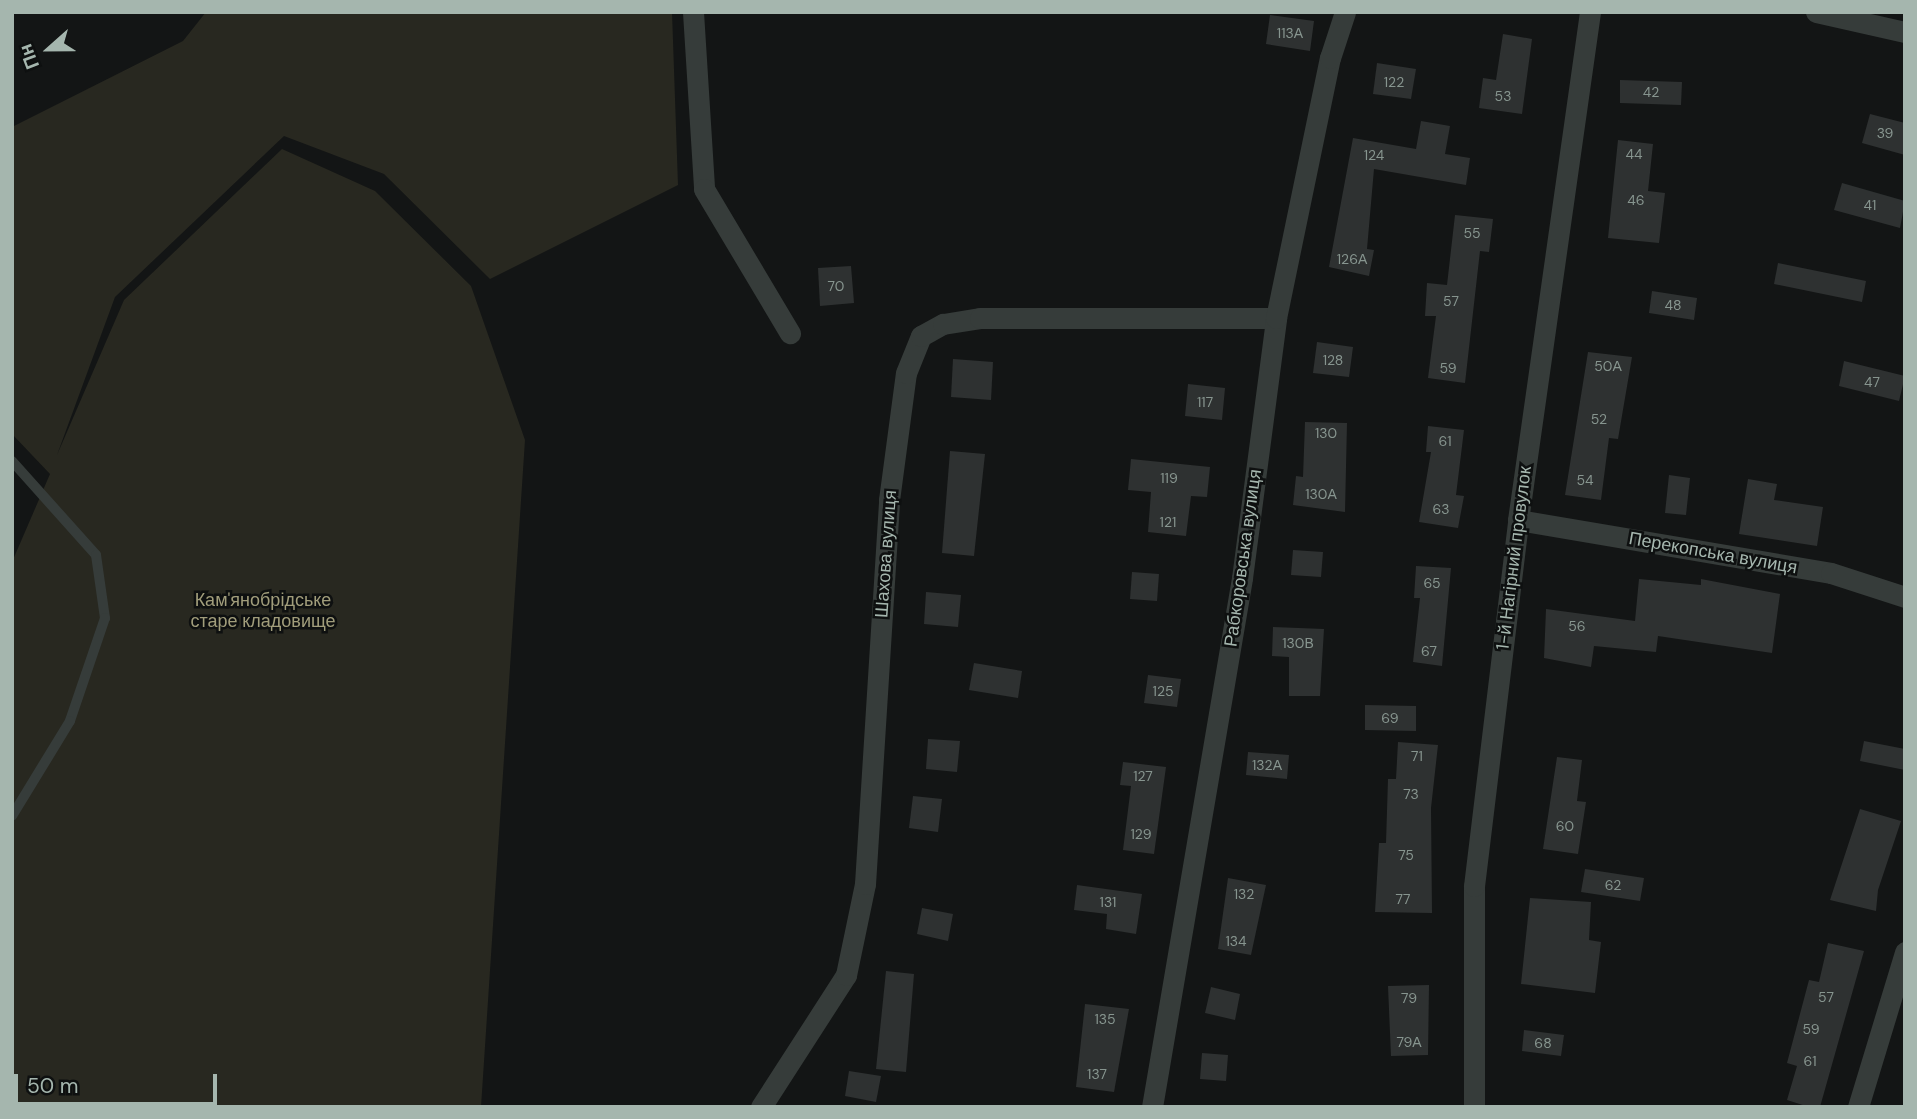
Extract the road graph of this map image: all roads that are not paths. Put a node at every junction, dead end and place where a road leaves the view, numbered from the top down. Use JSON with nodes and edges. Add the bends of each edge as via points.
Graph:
{"nodes":[{"id":1,"x":693,"y":12,"type":"edge"},
{"id":2,"x":1345,"y":12,"type":"edge"},
{"id":3,"x":1590,"y":12,"type":"edge"},
{"id":4,"x":1816,"y":12,"type":"edge"},
{"id":5,"x":1905,"y":32,"type":"edge"},
{"id":6,"x":1276,"y":318,"type":"junction"},
{"id":7,"x":790,"y":333,"type":"dead end"},
{"id":8,"x":12,"y":461,"type":"edge"},
{"id":9,"x":1518,"y":520,"type":"junction"},
{"id":10,"x":1905,"y":597,"type":"edge"},
{"id":11,"x":12,"y":816,"type":"edge"},
{"id":12,"x":1905,"y":952,"type":"edge"},
{"id":13,"x":761,"y":1107,"type":"edge"},
{"id":14,"x":1152,"y":1107,"type":"edge"},
{"id":15,"x":1474,"y":1107,"type":"edge"},
{"id":16,"x":1857,"y":1107,"type":"edge"}],
"edges":[{"from":1,"to":7,"type":"street","via":[[704,189]]},
{"from":2,"to":6,"type":"street","name":"Рабкоровська вулиця","via":[[1330,58]]},
{"from":3,"to":9,"type":"street","name":"1-й Нагірний провулок"},
{"from":4,"to":5,"type":"street"},
{"from":6,"to":13,"type":"street","name":"Шахова вулиця","via":[[980,318],[943,324],[921,336],[906,373],[889,500],[865,884],[846,975]]},
{"from":6,"to":14,"type":"street","name":"Рабкоровська вулиця","via":[[1242,578]]},
{"from":8,"to":11,"type":"lane","via":[[96,555],[105,618],[70,721]]},
{"from":9,"to":10,"type":"street","name":"Перекопська вулиця","via":[[1831,573]]},
{"from":9,"to":15,"type":"street","name":"1-й Нагірний провулок","via":[[1474,886]]},
{"from":12,"to":16,"type":"street"}]}
